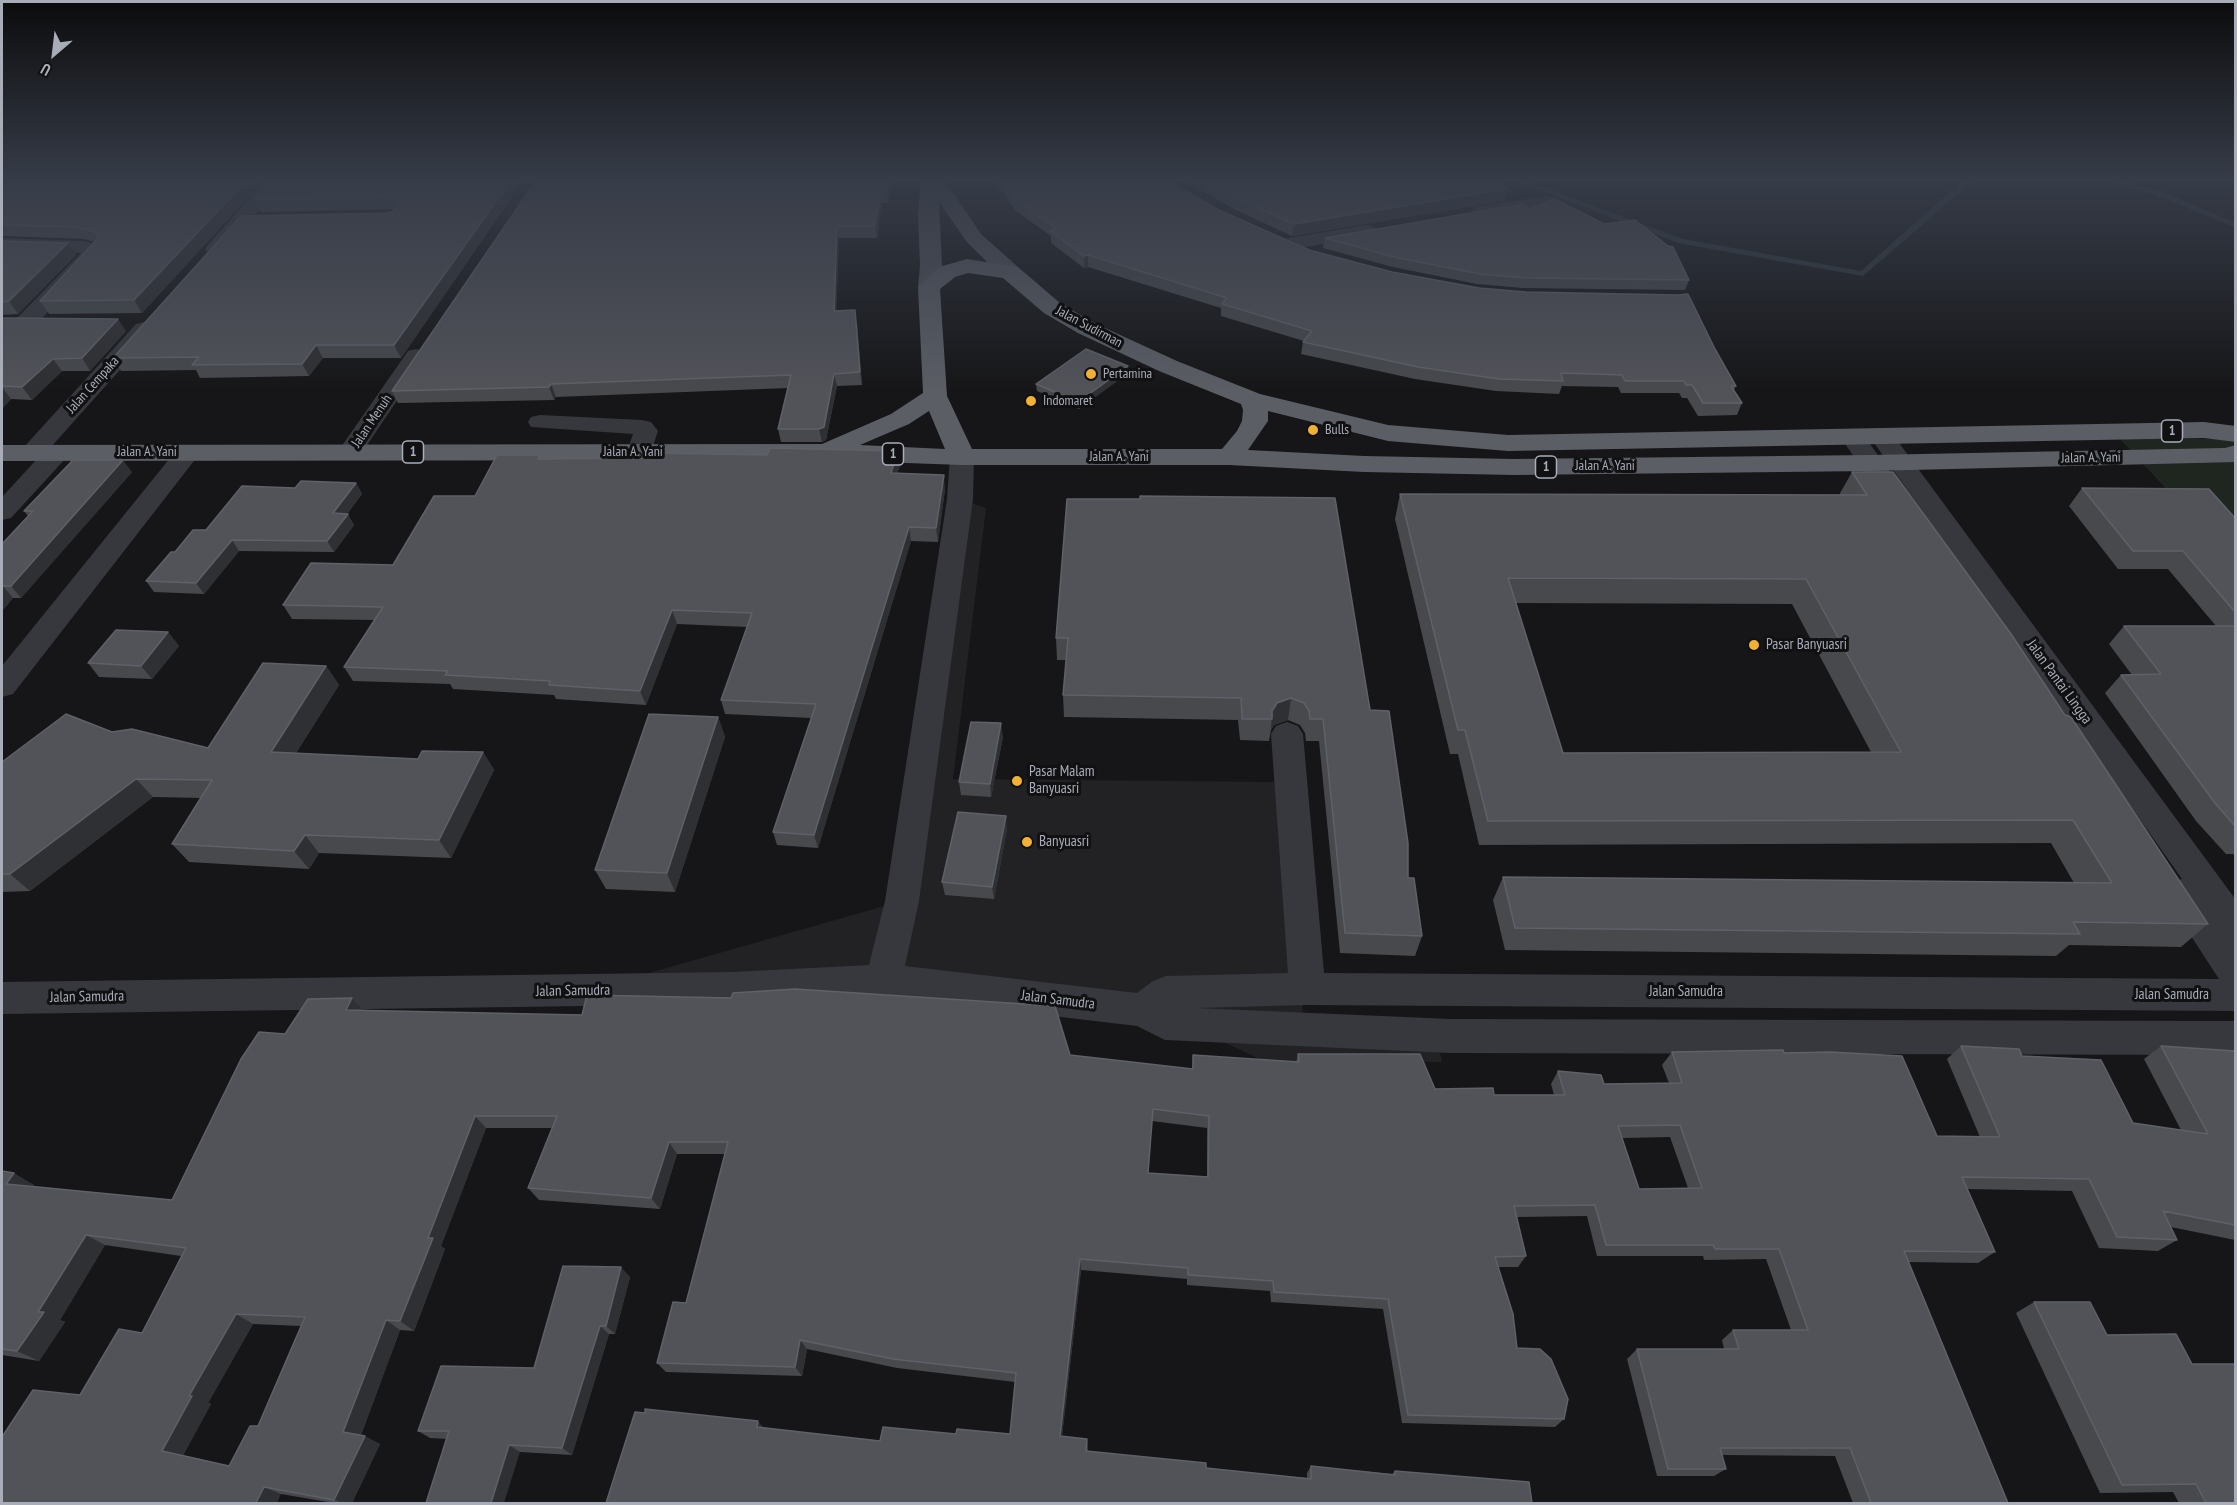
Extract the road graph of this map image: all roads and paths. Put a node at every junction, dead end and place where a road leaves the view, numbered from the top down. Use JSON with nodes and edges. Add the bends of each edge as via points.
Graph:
{"nodes":[{"id":1,"x":93,"y":252,"type":"edge"},
{"id":2,"x":212,"y":252,"type":"edge"},
{"id":3,"x":930,"y":252,"type":"edge"},
{"id":4,"x":989,"y":252,"type":"edge"},
{"id":5,"x":1312,"y":252,"type":"edge"},
{"id":6,"x":1326,"y":257,"type":"edge"},
{"id":7,"x":203,"y":262,"type":"edge"},
{"id":8,"x":1010,"y":272,"type":"junction"},
{"id":9,"x":929,"y":286,"type":"junction"},
{"id":10,"x":116,"y":322,"type":"edge"},
{"id":11,"x":2,"y":323,"type":"edge"},
{"id":12,"x":26,"y":323,"type":"junction"},
{"id":13,"x":59,"y":323,"type":"edge"},
{"id":14,"x":429,"y":336,"type":"edge"},
{"id":15,"x":935,"y":396,"type":"junction"},
{"id":16,"x":1251,"y":399,"type":"junction"},
{"id":17,"x":540,"y":423,"type":"dead end"},
{"id":18,"x":2235,"y":434,"type":"edge"},
{"id":19,"x":1868,"y":446,"type":"junction"},
{"id":20,"x":188,"y":452,"type":"junction"},
{"id":21,"x":350,"y":452,"type":"junction"},
{"id":22,"x":639,"y":452,"type":"junction"},
{"id":23,"x":824,"y":452,"type":"junction"},
{"id":24,"x":2,"y":453,"type":"edge"},
{"id":25,"x":44,"y":453,"type":"junction"},
{"id":26,"x":2235,"y":453,"type":"edge"},
{"id":27,"x":1228,"y":457,"type":"junction"},
{"id":28,"x":962,"y":458,"type":"junction"},
{"id":29,"x":1900,"y":462,"type":"junction"},
{"id":30,"x":2,"y":512,"type":"edge"},
{"id":31,"x":2,"y":686,"type":"edge"},
{"id":32,"x":1287,"y":734,"type":"dead end"},
{"id":33,"x":2235,"y":928,"type":"edge"},
{"id":34,"x":2235,"y":974,"type":"edge"},
{"id":35,"x":884,"y":980,"type":"junction"},
{"id":36,"x":1307,"y":989,"type":"junction"},
{"id":37,"x":2235,"y":996,"type":"edge"},
{"id":38,"x":2,"y":998,"type":"edge"},
{"id":39,"x":1143,"y":1010,"type":"junction"},
{"id":40,"x":2235,"y":1038,"type":"edge"}],
"edges":[{"from":1,"to":12,"type":"street"},
{"from":2,"to":7,"type":"street"},
{"from":3,"to":9,"type":"main road"},
{"from":4,"to":8,"type":"main road","name":"Jalan Sudirman"},
{"from":5,"to":6,"type":"street"},
{"from":8,"to":9,"type":"highway","via":[[962,267],[947,272]]},
{"from":8,"to":16,"type":"highway","name":"Jalan Sudirman","number":"1","via":[[1052,308],[1086,328]]},
{"from":9,"to":15,"type":"highway"},
{"from":10,"to":25,"type":"street","name":"Jalan Cempaka","via":[[154,318]]},
{"from":11,"to":12,"type":"street"},
{"from":12,"to":13,"type":"street"},
{"from":14,"to":21,"type":"street","name":"Jalan Menuh"},
{"from":15,"to":23,"type":"highway","via":[[900,419]]},
{"from":15,"to":28,"type":"highway"},
{"from":16,"to":19,"type":"highway","name":"Jalan A. Yani","number":"1","via":[[1388,434],[1446,440]]},
{"from":16,"to":27,"type":"highway","via":[[1255,421]]},
{"from":17,"to":22,"type":"street","via":[[642,427],[646,431]]},
{"from":18,"to":19,"type":"highway","name":"Jalan A. Yani","number":"1","via":[[2204,430]]},
{"from":19,"to":27,"type":"highway","name":"Jalan A. Yani","number":"1","via":[[1514,467]]},
{"from":19,"to":29,"type":"street","name":"Jalan Pantai Lingga"},
{"from":19,"to":34,"type":"street","name":"Jalan Pantai Lingga"},
{"from":20,"to":21,"type":"highway","name":"Jalan A. Yani","number":"1"},
{"from":20,"to":25,"type":"highway","name":"Jalan A. Yani","number":"1"},
{"from":20,"to":31,"type":"street"},
{"from":21,"to":22,"type":"highway","name":"Jalan A. Yani","number":"1"},
{"from":22,"to":23,"type":"highway","name":"Jalan A. Yani","number":"1"},
{"from":23,"to":28,"type":"highway","name":"Jalan A. Yani","number":"1"},
{"from":24,"to":25,"type":"highway","name":"Jalan A. Yani","number":"1"},
{"from":25,"to":30,"type":"street","name":"Jalan Cempaka"},
{"from":26,"to":29,"type":"highway","name":"Jalan A. Yani","number":"1"},
{"from":27,"to":28,"type":"highway","name":"Jalan A. Yani","number":"1"},
{"from":28,"to":35,"type":"street","via":[[960,500],[902,901]]},
{"from":29,"to":33,"type":"street","name":"Jalan Pantai Lingga"},
{"from":32,"to":36,"type":"street"},
{"from":35,"to":38,"type":"street","name":"Jalan Samudra","via":[[732,988]]},
{"from":35,"to":39,"type":"street","name":"Jalan Samudra"},
{"from":36,"to":37,"type":"street","name":"Jalan Samudra"},
{"from":36,"to":39,"type":"street","name":"Jalan Samudra","via":[[1166,992]]},
{"from":39,"to":40,"type":"street","name":"Jalan Samudra","via":[[1165,1023],[1451,1036]]}]}
